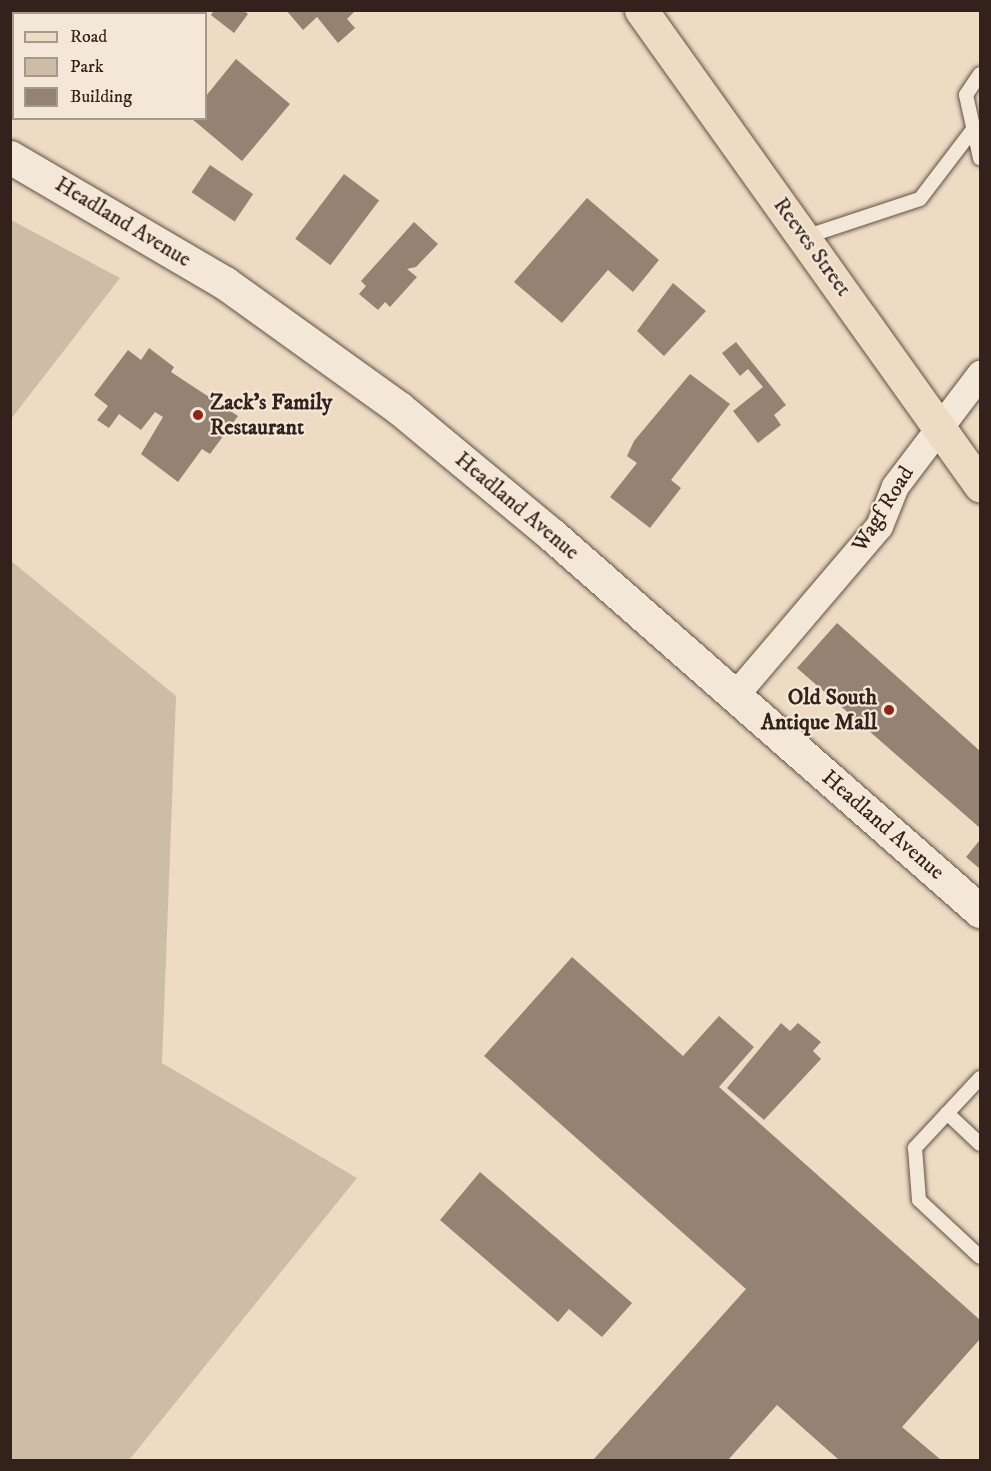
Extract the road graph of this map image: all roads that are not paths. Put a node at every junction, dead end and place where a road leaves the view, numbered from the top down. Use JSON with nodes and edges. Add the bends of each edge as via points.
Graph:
{"nodes":[{"id":1,"x":641,"y":10,"type":"edge"},
{"id":2,"x":981,"y":74,"type":"edge"},
{"id":3,"x":974,"y":129,"type":"junction"},
{"id":4,"x":980,"y":156,"type":"edge"},
{"id":5,"x":10,"y":157,"type":"edge"},
{"id":6,"x":805,"y":237,"type":"junction"},
{"id":7,"x":981,"y":374,"type":"edge"},
{"id":8,"x":938,"y":425,"type":"junction"},
{"id":9,"x":981,"y":485,"type":"edge"},
{"id":10,"x":735,"y":695,"type":"junction"},
{"id":11,"x":981,"y":911,"type":"edge"},
{"id":12,"x":981,"y":1078,"type":"edge"},
{"id":13,"x":947,"y":1113,"type":"junction"},
{"id":14,"x":981,"y":1144,"type":"edge"},
{"id":15,"x":981,"y":1257,"type":"edge"}],
"edges":[{"from":1,"to":6,"type":"main road","name":"Reeves Street"},
{"from":2,"to":3,"type":"lane","via":[[966,95]]},
{"from":3,"to":4,"type":"lane"},
{"from":3,"to":6,"type":"lane","via":[[920,199]]},
{"from":5,"to":10,"type":"main road","name":"Headland Avenue","via":[[225,283],[372,388],[544,527]]},
{"from":6,"to":8,"type":"main road","name":"Reeves Street"},
{"from":7,"to":8,"type":"street","name":"Wagf Road"},
{"from":8,"to":9,"type":"main road","name":"Reeves Street"},
{"from":8,"to":10,"type":"street","name":"Wagf Road","via":[[895,486],[879,525]]},
{"from":10,"to":11,"type":"main road","name":"Headland Avenue"},
{"from":12,"to":13,"type":"lane"},
{"from":13,"to":14,"type":"lane"},
{"from":13,"to":15,"type":"lane","via":[[915,1148],[919,1200]]}]}
